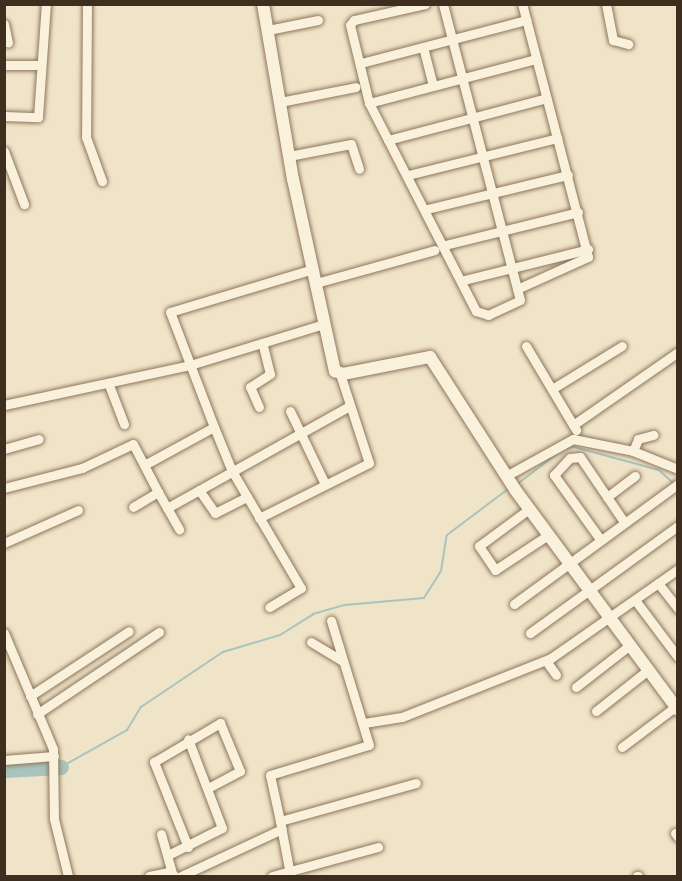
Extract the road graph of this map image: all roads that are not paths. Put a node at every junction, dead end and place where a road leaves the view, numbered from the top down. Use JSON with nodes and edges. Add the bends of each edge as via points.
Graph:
{"nodes":[{"id":1,"x":46,"y":4,"type":"edge"},
{"id":2,"x":263,"y":4,"type":"edge"},
{"id":3,"x":425,"y":4,"type":"edge"},
{"id":4,"x":443,"y":4,"type":"edge"},
{"id":5,"x":522,"y":4,"type":"edge"},
{"id":6,"x":606,"y":4,"type":"edge"},
{"id":7,"x":87,"y":6,"type":"edge"},
{"id":8,"x":318,"y":20,"type":"dead end"},
{"id":9,"x":526,"y":20,"type":"junction"},
{"id":10,"x":4,"y":24,"type":"edge"},
{"id":11,"x":268,"y":30,"type":"junction"},
{"id":12,"x":452,"y":39,"type":"junction"},
{"id":13,"x":8,"y":43,"type":"dead end"},
{"id":14,"x":628,"y":44,"type":"dead end"},
{"id":15,"x":423,"y":47,"type":"junction"},
{"id":16,"x":536,"y":59,"type":"junction"},
{"id":17,"x":361,"y":63,"type":"junction"},
{"id":18,"x":4,"y":65,"type":"edge"},
{"id":19,"x":40,"y":65,"type":"junction"},
{"id":20,"x":462,"y":78,"type":"junction"},
{"id":21,"x":433,"y":86,"type":"junction"},
{"id":22,"x":356,"y":87,"type":"dead end"},
{"id":23,"x":547,"y":98,"type":"junction"},
{"id":24,"x":280,"y":102,"type":"junction"},
{"id":25,"x":369,"y":103,"type":"junction"},
{"id":26,"x":4,"y":116,"type":"edge"},
{"id":27,"x":472,"y":118,"type":"junction"},
{"id":28,"x":558,"y":138,"type":"junction"},
{"id":29,"x":388,"y":141,"type":"junction"},
{"id":30,"x":4,"y":151,"type":"edge"},
{"id":31,"x":289,"y":156,"type":"junction"},
{"id":32,"x":483,"y":157,"type":"junction"},
{"id":33,"x":359,"y":169,"type":"dead end"},
{"id":34,"x":408,"y":175,"type":"junction"},
{"id":35,"x":568,"y":175,"type":"junction"},
{"id":36,"x":102,"y":181,"type":"dead end"},
{"id":37,"x":492,"y":193,"type":"junction"},
{"id":38,"x":24,"y":204,"type":"dead end"},
{"id":39,"x":427,"y":209,"type":"junction"},
{"id":40,"x":578,"y":212,"type":"junction"},
{"id":41,"x":502,"y":231,"type":"junction"},
{"id":42,"x":445,"y":246,"type":"junction"},
{"id":43,"x":588,"y":249,"type":"junction"},
{"id":44,"x":435,"y":250,"type":"dead end"},
{"id":45,"x":313,"y":269,"type":"junction"},
{"id":46,"x":512,"y":269,"type":"junction"},
{"id":47,"x":464,"y":280,"type":"junction"},
{"id":48,"x":316,"y":283,"type":"junction"},
{"id":49,"x":517,"y":288,"type":"junction"},
{"id":50,"x":324,"y":324,"type":"junction"},
{"id":51,"x":262,"y":343,"type":"junction"},
{"id":52,"x":526,"y":346,"type":"dead end"},
{"id":53,"x":621,"y":346,"type":"dead end"},
{"id":54,"x":678,"y":352,"type":"edge"},
{"id":55,"x":190,"y":365,"type":"junction"},
{"id":56,"x":340,"y":374,"type":"junction"},
{"id":57,"x":109,"y":385,"type":"junction"},
{"id":58,"x":552,"y":389,"type":"junction"},
{"id":59,"x":4,"y":405,"type":"edge"},
{"id":60,"x":259,"y":407,"type":"dead end"},
{"id":61,"x":348,"y":407,"type":"junction"},
{"id":62,"x":290,"y":411,"type":"dead end"},
{"id":63,"x":124,"y":424,"type":"dead end"},
{"id":64,"x":573,"y":425,"type":"junction"},
{"id":65,"x":214,"y":427,"type":"junction"},
{"id":66,"x":302,"y":433,"type":"junction"},
{"id":67,"x":653,"y":435,"type":"dead end"},
{"id":68,"x":39,"y":439,"type":"dead end"},
{"id":69,"x":573,"y":446,"type":"junction"},
{"id":70,"x":4,"y":449,"type":"edge"},
{"id":71,"x":633,"y":451,"type":"junction"},
{"id":72,"x":146,"y":464,"type":"junction"},
{"id":73,"x":678,"y":469,"type":"edge"},
{"id":74,"x":232,"y":471,"type":"junction"},
{"id":75,"x":635,"y":476,"type":"dead end"},
{"id":76,"x":507,"y":477,"type":"junction"},
{"id":77,"x":325,"y":484,"type":"junction"},
{"id":78,"x":678,"y":484,"type":"edge"},
{"id":79,"x":4,"y":488,"type":"edge"},
{"id":80,"x":199,"y":490,"type":"junction"},
{"id":81,"x":158,"y":492,"type":"junction"},
{"id":82,"x":607,"y":496,"type":"junction"},
{"id":83,"x":246,"y":497,"type":"junction"},
{"id":84,"x":133,"y":507,"type":"dead end"},
{"id":85,"x":167,"y":508,"type":"junction"},
{"id":86,"x":529,"y":509,"type":"junction"},
{"id":87,"x":78,"y":510,"type":"dead end"},
{"id":88,"x":259,"y":518,"type":"junction"},
{"id":89,"x":624,"y":522,"type":"junction"},
{"id":90,"x":678,"y":526,"type":"edge"},
{"id":91,"x":179,"y":529,"type":"dead end"},
{"id":92,"x":548,"y":535,"type":"junction"},
{"id":93,"x":600,"y":539,"type":"junction"},
{"id":94,"x":4,"y":543,"type":"edge"},
{"id":95,"x":568,"y":562,"type":"junction"},
{"id":96,"x":678,"y":569,"type":"edge"},
{"id":97,"x":658,"y":583,"type":"junction"},
{"id":98,"x":589,"y":589,"type":"junction"},
{"id":99,"x":635,"y":600,"type":"junction"},
{"id":100,"x":514,"y":604,"type":"dead end"},
{"id":101,"x":269,"y":608,"type":"dead end"},
{"id":102,"x":678,"y":609,"type":"edge"},
{"id":103,"x":610,"y":617,"type":"junction"},
{"id":104,"x":331,"y":621,"type":"dead end"},
{"id":105,"x":129,"y":631,"type":"dead end"},
{"id":106,"x":159,"y":632,"type":"dead end"},
{"id":107,"x":4,"y":633,"type":"edge"},
{"id":108,"x":530,"y":633,"type":"dead end"},
{"id":109,"x":311,"y":642,"type":"dead end"},
{"id":110,"x":630,"y":645,"type":"junction"},
{"id":111,"x":678,"y":657,"type":"edge"},
{"id":112,"x":343,"y":661,"type":"junction"},
{"id":113,"x":546,"y":661,"type":"junction"},
{"id":114,"x":648,"y":670,"type":"junction"},
{"id":115,"x":556,"y":675,"type":"dead end"},
{"id":116,"x":576,"y":687,"type":"dead end"},
{"id":117,"x":30,"y":696,"type":"junction"},
{"id":118,"x":676,"y":709,"type":"edge"},
{"id":119,"x":596,"y":711,"type":"dead end"},
{"id":120,"x":37,"y":714,"type":"junction"},
{"id":121,"x":364,"y":723,"type":"junction"},
{"id":122,"x":188,"y":739,"type":"junction"},
{"id":123,"x":622,"y":747,"type":"dead end"},
{"id":124,"x":54,"y":756,"type":"junction"},
{"id":125,"x":4,"y":760,"type":"edge"},
{"id":126,"x":416,"y":783,"type":"dead end"},
{"id":127,"x":208,"y":788,"type":"junction"},
{"id":128,"x":281,"y":825,"type":"junction"},
{"id":129,"x":161,"y":834,"type":"dead end"},
{"id":130,"x":188,"y":847,"type":"junction"},
{"id":131,"x":378,"y":847,"type":"dead end"},
{"id":132,"x":168,"y":855,"type":"junction"},
{"id":133,"x":289,"y":869,"type":"junction"},
{"id":134,"x":176,"y":875,"type":"edge"},
{"id":135,"x":68,"y":876,"type":"edge"},
{"id":136,"x":149,"y":876,"type":"edge"},
{"id":137,"x":272,"y":876,"type":"edge"}],
"edges":[{"from":1,"to":19,"type":"street"},
{"from":2,"to":11,"type":"street"},
{"from":3,"to":17,"type":"street","via":[[352,21]]},
{"from":4,"to":12,"type":"street"},
{"from":5,"to":9,"type":"street"},
{"from":6,"to":14,"type":"street","via":[[613,40]]},
{"from":7,"to":36,"type":"street","via":[[86,137]]},
{"from":8,"to":11,"type":"street"},
{"from":9,"to":12,"type":"street"},
{"from":9,"to":16,"type":"street"},
{"from":10,"to":13,"type":"street"},
{"from":11,"to":24,"type":"street"},
{"from":12,"to":15,"type":"street"},
{"from":12,"to":20,"type":"street"},
{"from":15,"to":17,"type":"street"},
{"from":15,"to":21,"type":"street"},
{"from":16,"to":20,"type":"street"},
{"from":16,"to":23,"type":"street"},
{"from":17,"to":25,"type":"street"},
{"from":18,"to":19,"type":"street"},
{"from":19,"to":26,"type":"street","via":[[37,118]]},
{"from":20,"to":21,"type":"street"},
{"from":20,"to":27,"type":"street"},
{"from":21,"to":25,"type":"street"},
{"from":22,"to":24,"type":"street"},
{"from":23,"to":27,"type":"street"},
{"from":23,"to":28,"type":"street"},
{"from":24,"to":31,"type":"street"},
{"from":25,"to":29,"type":"street"},
{"from":27,"to":29,"type":"street"},
{"from":27,"to":32,"type":"street"},
{"from":28,"to":32,"type":"street"},
{"from":28,"to":35,"type":"street"},
{"from":29,"to":34,"type":"street"},
{"from":30,"to":38,"type":"street"},
{"from":31,"to":33,"type":"street","via":[[352,145]]},
{"from":31,"to":45,"type":"street"},
{"from":32,"to":34,"type":"street"},
{"from":32,"to":37,"type":"street"},
{"from":34,"to":39,"type":"street"},
{"from":35,"to":37,"type":"street"},
{"from":35,"to":40,"type":"street"},
{"from":37,"to":39,"type":"street"},
{"from":37,"to":41,"type":"street"},
{"from":39,"to":42,"type":"street"},
{"from":40,"to":41,"type":"street"},
{"from":40,"to":43,"type":"street"},
{"from":41,"to":42,"type":"street"},
{"from":41,"to":46,"type":"street"},
{"from":42,"to":47,"type":"street"},
{"from":43,"to":46,"type":"street"},
{"from":43,"to":49,"type":"street","via":[[584,261]]},
{"from":44,"to":48,"type":"street"},
{"from":45,"to":48,"type":"street"},
{"from":45,"to":55,"type":"street","via":[[172,311]]},
{"from":46,"to":47,"type":"street"},
{"from":46,"to":49,"type":"street"},
{"from":47,"to":49,"type":"street","via":[[483,316],[519,304]]},
{"from":48,"to":50,"type":"street"},
{"from":50,"to":51,"type":"street"},
{"from":50,"to":56,"type":"street"},
{"from":51,"to":55,"type":"street"},
{"from":51,"to":60,"type":"street","via":[[270,375],[250,387]]},
{"from":52,"to":58,"type":"street"},
{"from":53,"to":58,"type":"street"},
{"from":54,"to":64,"type":"street"},
{"from":55,"to":57,"type":"street"},
{"from":55,"to":65,"type":"street"},
{"from":56,"to":61,"type":"street"},
{"from":56,"to":76,"type":"street","via":[[430,357]]},
{"from":57,"to":59,"type":"street"},
{"from":57,"to":63,"type":"street"},
{"from":58,"to":64,"type":"street"},
{"from":61,"to":66,"type":"street"},
{"from":61,"to":77,"type":"street","via":[[370,460]]},
{"from":62,"to":66,"type":"street"},
{"from":64,"to":69,"type":"street"},
{"from":65,"to":72,"type":"street"},
{"from":65,"to":74,"type":"street"},
{"from":66,"to":74,"type":"street"},
{"from":66,"to":77,"type":"street"},
{"from":67,"to":71,"type":"street","via":[[638,439]]},
{"from":68,"to":70,"type":"street"},
{"from":69,"to":71,"type":"street"},
{"from":69,"to":76,"type":"street"},
{"from":69,"to":82,"type":"street"},
{"from":69,"to":93,"type":"street","via":[[554,475]]},
{"from":71,"to":73,"type":"street"},
{"from":72,"to":79,"type":"street","via":[[131,444],[82,468]]},
{"from":72,"to":81,"type":"street"},
{"from":74,"to":80,"type":"street"},
{"from":74,"to":83,"type":"street"},
{"from":75,"to":82,"type":"street"},
{"from":76,"to":86,"type":"street"},
{"from":77,"to":88,"type":"street"},
{"from":78,"to":89,"type":"street"},
{"from":80,"to":83,"type":"street","via":[[215,513]]},
{"from":80,"to":85,"type":"street"},
{"from":81,"to":84,"type":"street"},
{"from":81,"to":85,"type":"street"},
{"from":82,"to":89,"type":"street"},
{"from":83,"to":88,"type":"street"},
{"from":85,"to":91,"type":"street"},
{"from":86,"to":92,"type":"street"},
{"from":86,"to":92,"type":"street","via":[[479,547],[498,572]]},
{"from":87,"to":94,"type":"street"},
{"from":88,"to":101,"type":"street","via":[[301,588]]},
{"from":89,"to":93,"type":"street"},
{"from":90,"to":98,"type":"street"},
{"from":92,"to":95,"type":"street"},
{"from":93,"to":95,"type":"street"},
{"from":95,"to":98,"type":"street"},
{"from":95,"to":100,"type":"street"},
{"from":96,"to":97,"type":"street"},
{"from":97,"to":99,"type":"street"},
{"from":97,"to":102,"type":"street"},
{"from":98,"to":103,"type":"street"},
{"from":98,"to":108,"type":"street"},
{"from":99,"to":103,"type":"street"},
{"from":99,"to":111,"type":"street"},
{"from":103,"to":110,"type":"street"},
{"from":103,"to":113,"type":"street"},
{"from":104,"to":112,"type":"street"},
{"from":105,"to":117,"type":"street"},
{"from":106,"to":120,"type":"street"},
{"from":107,"to":117,"type":"street"},
{"from":109,"to":112,"type":"street"},
{"from":110,"to":114,"type":"street"},
{"from":110,"to":116,"type":"street"},
{"from":112,"to":121,"type":"street"},
{"from":113,"to":115,"type":"street"},
{"from":113,"to":121,"type":"street","via":[[399,718]]},
{"from":114,"to":118,"type":"street"},
{"from":114,"to":119,"type":"street"},
{"from":117,"to":120,"type":"street"},
{"from":118,"to":123,"type":"street"},
{"from":120,"to":124,"type":"street"},
{"from":121,"to":128,"type":"street","via":[[367,747],[270,775]]},
{"from":122,"to":127,"type":"street"},
{"from":122,"to":127,"type":"street","via":[[220,723],[236,759],[239,773]]},
{"from":122,"to":130,"type":"street","via":[[154,762]]},
{"from":124,"to":125,"type":"street"},
{"from":124,"to":135,"type":"street","via":[[54,819]]},
{"from":126,"to":128,"type":"street"},
{"from":127,"to":130,"type":"street","via":[[221,830]]},
{"from":128,"to":133,"type":"street"},
{"from":128,"to":134,"type":"street"},
{"from":129,"to":132,"type":"street"},
{"from":130,"to":132,"type":"street"},
{"from":131,"to":133,"type":"street"},
{"from":132,"to":134,"type":"street"},
{"from":133,"to":137,"type":"street"},
{"from":134,"to":136,"type":"street"}]}
